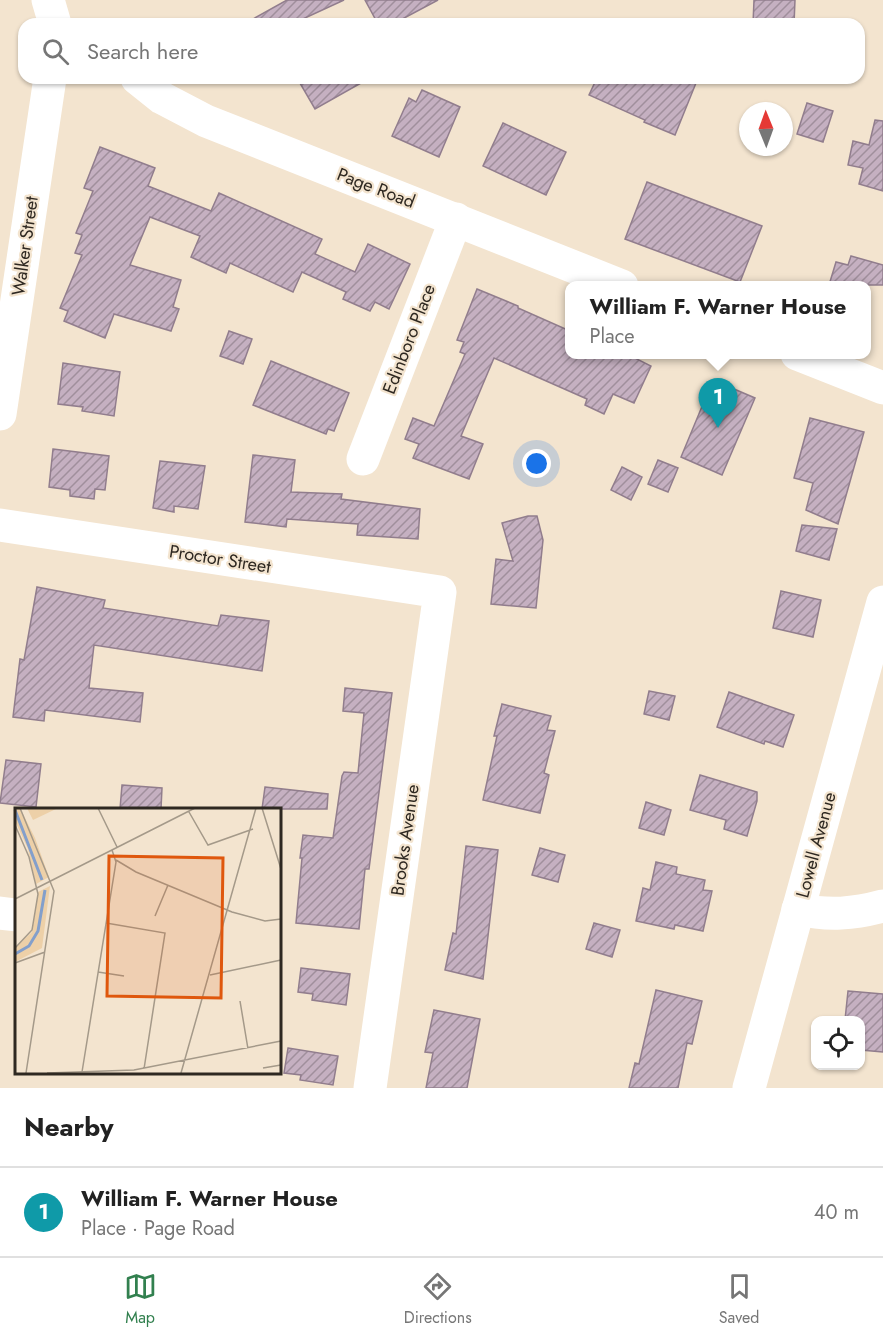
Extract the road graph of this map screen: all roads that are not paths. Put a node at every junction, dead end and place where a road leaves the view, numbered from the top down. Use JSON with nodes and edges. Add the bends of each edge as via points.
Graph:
{"nodes":[{"id":1,"x":48,"y":0,"type":"edge"},
{"id":2,"x":54,"y":18,"type":"edge"},
{"id":3,"x":49,"y":84,"type":"edge"},
{"id":4,"x":144,"y":84,"type":"edge"},
{"id":5,"x":456,"y":219,"type":"junction"},
{"id":6,"x":11,"y":270,"type":"edge"},
{"id":7,"x":612,"y":281,"type":"edge"},
{"id":8,"x":810,"y":359,"type":"edge"},
{"id":9,"x":883,"y":388,"type":"edge"},
{"id":10,"x":0,"y":414,"type":"edge"},
{"id":11,"x":363,"y":459,"type":"dead end"},
{"id":12,"x":0,"y":525,"type":"edge"},
{"id":13,"x":440,"y":592,"type":"joint"},
{"id":14,"x":883,"y":602,"type":"edge"},
{"id":15,"x":883,"y":906,"type":"edge"},
{"id":16,"x":798,"y":909,"type":"junction"},
{"id":17,"x":0,"y":913,"type":"edge"},
{"id":18,"x":15,"y":915,"type":"edge"},
{"id":19,"x":370,"y":1088,"type":"edge"},
{"id":20,"x":749,"y":1088,"type":"edge"}],
"edges":[{"from":1,"to":2,"type":"street"},
{"from":3,"to":6,"type":"street","name":"Walker Street"},
{"from":4,"to":5,"type":"street","name":"Page Road","via":[[206,121]]},
{"from":5,"to":7,"type":"street","name":"Page Road"},
{"from":5,"to":11,"type":"street","name":"Edinboro Place"},
{"from":6,"to":10,"type":"street","name":"Walker Street"},
{"from":8,"to":9,"type":"street"},
{"from":12,"to":13,"type":"street","name":"Proctor Street"},
{"from":13,"to":19,"type":"street","name":"Brooks Avenue"},
{"from":14,"to":16,"type":"street","name":"Lowell Avenue"},
{"from":15,"to":16,"type":"street","via":[[843,914]]},
{"from":16,"to":20,"type":"street","name":"Lowell Avenue"},
{"from":17,"to":18,"type":"street"}]}
